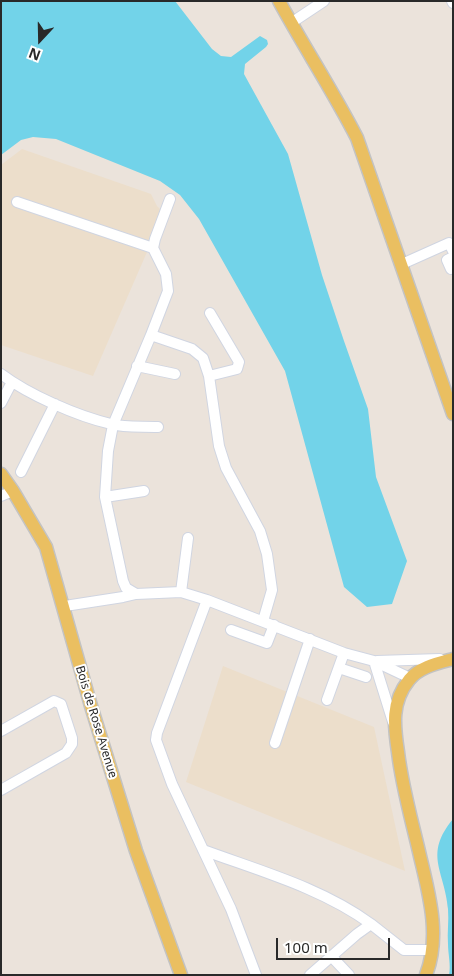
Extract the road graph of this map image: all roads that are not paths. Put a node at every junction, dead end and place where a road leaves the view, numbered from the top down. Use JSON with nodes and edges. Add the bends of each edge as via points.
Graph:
{"nodes":[{"id":1,"x":279,"y":1,"type":"edge"},
{"id":2,"x":324,"y":1,"type":"edge"},
{"id":3,"x":290,"y":23,"type":"junction"},
{"id":4,"x":170,"y":199,"type":"dead end"},
{"id":5,"x":17,"y":202,"type":"dead end"},
{"id":6,"x":153,"y":248,"type":"junction"},
{"id":7,"x":453,"y":251,"type":"edge"},
{"id":8,"x":453,"y":257,"type":"edge"},
{"id":9,"x":402,"y":264,"type":"junction"},
{"id":10,"x":451,"y":269,"type":"dead end"},
{"id":11,"x":210,"y":313,"type":"dead end"},
{"id":12,"x":151,"y":335,"type":"junction"},
{"id":13,"x":138,"y":366,"type":"junction"},
{"id":14,"x":1,"y":374,"type":"edge"},
{"id":15,"x":175,"y":374,"type":"dead end"},
{"id":16,"x":209,"y":376,"type":"junction"},
{"id":17,"x":12,"y":382,"type":"junction"},
{"id":18,"x":1,"y":403,"type":"edge"},
{"id":19,"x":55,"y":404,"type":"junction"},
{"id":20,"x":453,"y":414,"type":"edge"},
{"id":21,"x":113,"y":425,"type":"junction"},
{"id":22,"x":158,"y":427,"type":"dead end"},
{"id":23,"x":21,"y":472,"type":"dead end"},
{"id":24,"x":1,"y":474,"type":"edge"},
{"id":25,"x":144,"y":491,"type":"dead end"},
{"id":26,"x":7,"y":493,"type":"edge"},
{"id":27,"x":105,"y":497,"type":"junction"},
{"id":28,"x":188,"y":538,"type":"dead end"},
{"id":29,"x":181,"y":592,"type":"junction"},
{"id":30,"x":136,"y":594,"type":"junction"},
{"id":31,"x":207,"y":600,"type":"junction"},
{"id":32,"x":65,"y":606,"type":"dead end"},
{"id":33,"x":263,"y":621,"type":"junction"},
{"id":34,"x":274,"y":625,"type":"junction"},
{"id":35,"x":231,"y":630,"type":"dead end"},
{"id":36,"x":310,"y":640,"type":"junction"},
{"id":37,"x":344,"y":653,"type":"junction"},
{"id":38,"x":452,"y":659,"type":"edge"},
{"id":39,"x":374,"y":661,"type":"junction"},
{"id":40,"x":339,"y":668,"type":"junction"},
{"id":41,"x":366,"y":677,"type":"dead end"},
{"id":42,"x":410,"y":678,"type":"junction"},
{"id":43,"x":327,"y":700,"type":"dead end"},
{"id":44,"x":394,"y":723,"type":"junction"},
{"id":45,"x":1,"y":731,"type":"edge"},
{"id":46,"x":275,"y":743,"type":"dead end"},
{"id":47,"x":1,"y":790,"type":"edge"},
{"id":48,"x":203,"y":850,"type":"junction"},
{"id":49,"x":371,"y":924,"type":"junction"},
{"id":50,"x":432,"y":950,"type":"junction"},
{"id":51,"x":332,"y":956,"type":"junction"},
{"id":52,"x":427,"y":973,"type":"edge"},
{"id":53,"x":182,"y":975,"type":"edge"},
{"id":54,"x":256,"y":975,"type":"edge"},
{"id":55,"x":310,"y":975,"type":"edge"},
{"id":56,"x":350,"y":975,"type":"edge"}],
"edges":[{"from":1,"to":3,"type":"main road"},
{"from":2,"to":3,"type":"street"},
{"from":3,"to":9,"type":"main road","via":[[357,138]]},
{"from":4,"to":6,"type":"street"},
{"from":5,"to":6,"type":"street"},
{"from":6,"to":12,"type":"street","via":[[166,274],[168,291]]},
{"from":7,"to":9,"type":"street","via":[[449,243]]},
{"from":8,"to":10,"type":"street","via":[[447,260]]},
{"from":9,"to":20,"type":"main road"},
{"from":11,"to":16,"type":"street","via":[[239,365]]},
{"from":12,"to":13,"type":"street"},
{"from":12,"to":16,"type":"street","via":[[192,349],[203,358]]},
{"from":13,"to":15,"type":"street"},
{"from":13,"to":21,"type":"street"},
{"from":14,"to":17,"type":"street"},
{"from":16,"to":33,"type":"street","via":[[219,446],[233,483],[260,530],[267,554],[272,590]]},
{"from":17,"to":18,"type":"street"},
{"from":17,"to":19,"type":"street"},
{"from":19,"to":21,"type":"street"},
{"from":19,"to":23,"type":"street"},
{"from":21,"to":22,"type":"street"},
{"from":21,"to":27,"type":"street"},
{"from":24,"to":26,"type":"main road","name":"Bois de Rose Avenue"},
{"from":25,"to":27,"type":"street"},
{"from":26,"to":53,"type":"main road","name":"Bois de Rose Avenue","via":[[46,547],[136,851]]},
{"from":27,"to":30,"type":"street","via":[[123,581],[126,588]]},
{"from":28,"to":29,"type":"street"},
{"from":29,"to":30,"type":"street"},
{"from":29,"to":31,"type":"street"},
{"from":30,"to":32,"type":"street"},
{"from":31,"to":33,"type":"street"},
{"from":31,"to":48,"type":"street","via":[[156,740],[172,784]]},
{"from":33,"to":34,"type":"street"},
{"from":34,"to":35,"type":"street","via":[[267,643]]},
{"from":34,"to":36,"type":"street"},
{"from":36,"to":37,"type":"street"},
{"from":36,"to":46,"type":"street"},
{"from":37,"to":39,"type":"street"},
{"from":37,"to":40,"type":"street"},
{"from":38,"to":39,"type":"street"},
{"from":38,"to":42,"type":"main road","via":[[427,667]]},
{"from":39,"to":42,"type":"street"},
{"from":39,"to":44,"type":"street"},
{"from":40,"to":41,"type":"street"},
{"from":40,"to":43,"type":"street"},
{"from":42,"to":44,"type":"main road","via":[[399,699]]},
{"from":44,"to":50,"type":"main road","via":[[401,775],[430,901]]},
{"from":45,"to":47,"type":"street","via":[[54,701],[61,704],[72,738],[66,753]]},
{"from":48,"to":49,"type":"street","via":[[309,890],[350,909]]},
{"from":48,"to":54,"type":"street","via":[[231,909]]},
{"from":49,"to":50,"type":"street","via":[[404,950]]},
{"from":49,"to":51,"type":"street"},
{"from":50,"to":52,"type":"main road"},
{"from":51,"to":55,"type":"street"},
{"from":51,"to":56,"type":"street"}]}
